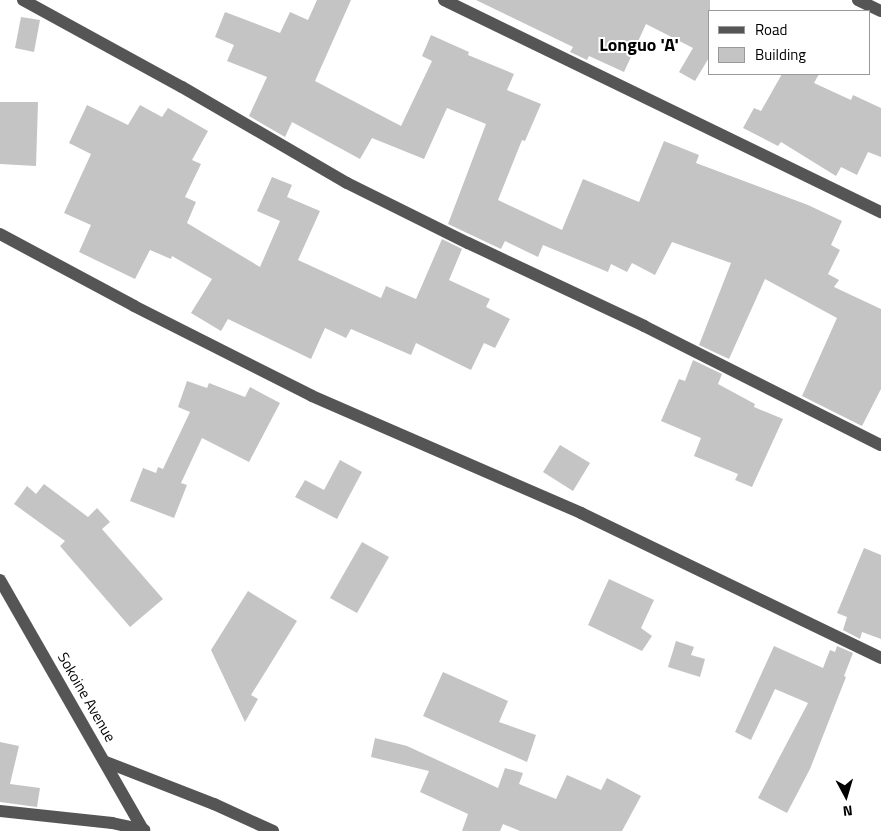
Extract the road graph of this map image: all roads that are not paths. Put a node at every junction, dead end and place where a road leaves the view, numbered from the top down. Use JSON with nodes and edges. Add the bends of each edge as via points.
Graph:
{"nodes":[{"id":1,"x":23,"y":0,"type":"edge"},
{"id":2,"x":444,"y":0,"type":"edge"},
{"id":3,"x":858,"y":0,"type":"edge"},
{"id":4,"x":881,"y":11,"type":"edge"},
{"id":5,"x":881,"y":212,"type":"edge"},
{"id":6,"x":0,"y":234,"type":"edge"},
{"id":7,"x":881,"y":445,"type":"edge"},
{"id":8,"x":0,"y":580,"type":"edge"},
{"id":9,"x":881,"y":658,"type":"edge"},
{"id":10,"x":106,"y":762,"type":"junction"},
{"id":11,"x":0,"y":811,"type":"edge"},
{"id":12,"x":113,"y":827,"type":"edge"},
{"id":13,"x":144,"y":830,"type":"edge"},
{"id":14,"x":274,"y":831,"type":"edge"}],
"edges":[{"from":1,"to":7,"type":"street","via":[[348,183]]},
{"from":2,"to":5,"type":"street"},
{"from":3,"to":4,"type":"street"},
{"from":6,"to":9,"type":"street","via":[[312,396],[581,513]]},
{"from":8,"to":10,"type":"street","name":"Sokoine Avenue"},
{"from":10,"to":13,"type":"street","name":"Sokoine Avenue"},
{"from":10,"to":14,"type":"street"},
{"from":11,"to":12,"type":"street"},
{"from":12,"to":13,"type":"street"}]}
